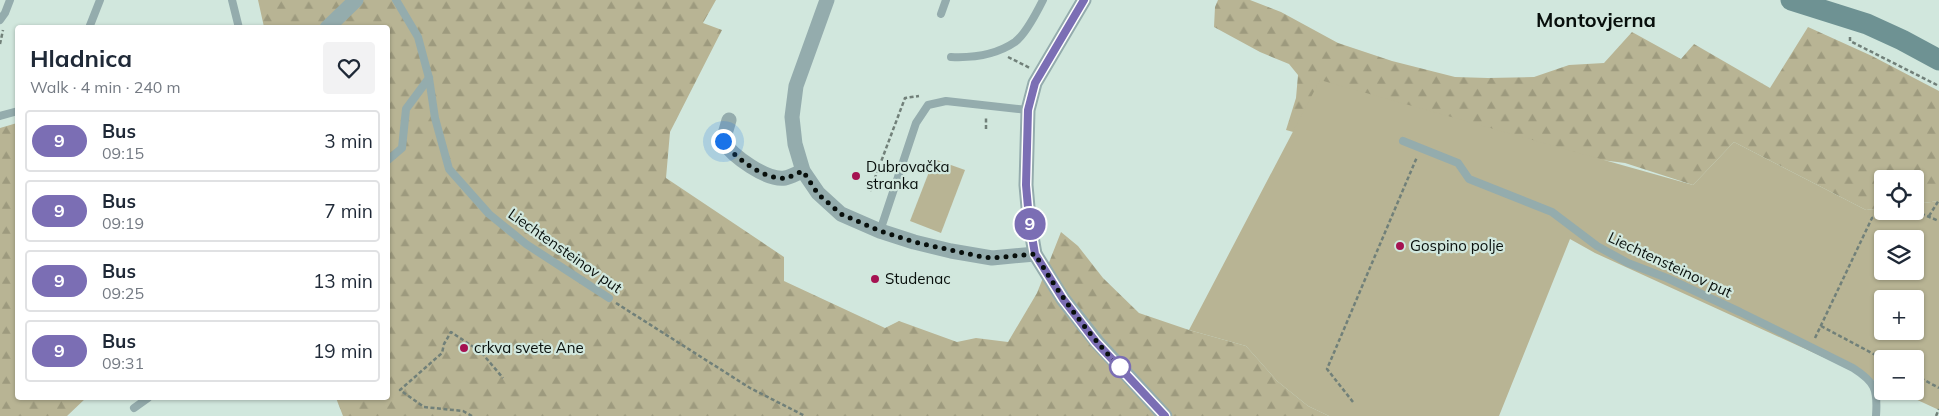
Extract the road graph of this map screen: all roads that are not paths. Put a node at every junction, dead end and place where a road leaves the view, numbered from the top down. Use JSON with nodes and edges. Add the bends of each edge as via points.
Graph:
{"nodes":[{"id":1,"x":10,"y":0,"type":"edge"},
{"id":2,"x":100,"y":0,"type":"edge"},
{"id":3,"x":232,"y":0,"type":"edge"},
{"id":4,"x":356,"y":0,"type":"edge"},
{"id":5,"x":396,"y":0,"type":"edge"},
{"id":6,"x":827,"y":0,"type":"edge"},
{"id":7,"x":946,"y":0,"type":"edge"},
{"id":8,"x":1043,"y":0,"type":"edge"},
{"id":9,"x":1084,"y":0,"type":"edge"},
{"id":10,"x":1791,"y":0,"type":"edge"},
{"id":11,"x":941,"y":14,"type":"dead end"},
{"id":12,"x":0,"y":20,"type":"edge"},
{"id":13,"x":91,"y":25,"type":"edge"},
{"id":14,"x":238,"y":25,"type":"edge"},
{"id":15,"x":330,"y":25,"type":"edge"},
{"id":16,"x":951,"y":58,"type":"dead end"},
{"id":17,"x":1939,"y":60,"type":"edge"},
{"id":18,"x":429,"y":78,"type":"junction"},
{"id":19,"x":1028,"y":110,"type":"junction"},
{"id":20,"x":15,"y":112,"type":"edge"},
{"id":21,"x":0,"y":116,"type":"edge"},
{"id":22,"x":729,"y":120,"type":"dead end"},
{"id":23,"x":1403,"y":141,"type":"dead end"},
{"id":24,"x":390,"y":158,"type":"edge"},
{"id":25,"x":803,"y":171,"type":"junction"},
{"id":26,"x":880,"y":231,"type":"junction"},
{"id":27,"x":1035,"y":254,"type":"junction"},
{"id":28,"x":609,"y":298,"type":"road end"},
{"id":29,"x":145,"y":400,"type":"edge"},
{"id":30,"x":134,"y":408,"type":"dead end"},
{"id":31,"x":1165,"y":416,"type":"edge"},
{"id":32,"x":1876,"y":416,"type":"edge"}],
"edges":[{"from":1,"to":12,"type":"lane"},
{"from":2,"to":13,"type":"lane"},
{"from":3,"to":14,"type":"lane"},
{"from":4,"to":15,"type":"street"},
{"from":5,"to":18,"type":"lane","name":"Liechtensteinov put","via":[[418,37]]},
{"from":6,"to":25,"type":"street","via":[[796,86],[792,117]]},
{"from":7,"to":11,"type":"lane"},
{"from":8,"to":16,"type":"lane","via":[[1016,42],[977,58]]},
{"from":9,"to":19,"type":"street","via":[[1040,73]]},
{"from":10,"to":17,"type":"main road","via":[[1867,24]]},
{"from":18,"to":24,"type":"lane","via":[[406,109],[402,148]]},
{"from":18,"to":28,"type":"lane","name":"Liechtensteinov put","via":[[435,118],[449,169],[489,214],[526,244]]},
{"from":19,"to":26,"type":"lane","via":[[946,101],[928,105],[916,124]]},
{"from":19,"to":27,"type":"street","via":[[1026,185]]},
{"from":20,"to":21,"type":"lane"},
{"from":22,"to":25,"type":"street","via":[[723,141],[745,163],[764,173],[784,178]]},
{"from":23,"to":32,"type":"lane","name":"Liechtensteinov put","via":[[1458,164],[1469,179],[1552,212],[1597,246],[1628,263],[1853,368],[1868,378],[1876,389]]},
{"from":25,"to":26,"type":"street","via":[[818,194],[841,214]]},
{"from":26,"to":27,"type":"street","via":[[978,256]]},
{"from":27,"to":31,"type":"street","via":[[1063,299],[1096,342]]},
{"from":29,"to":30,"type":"lane"}]}
